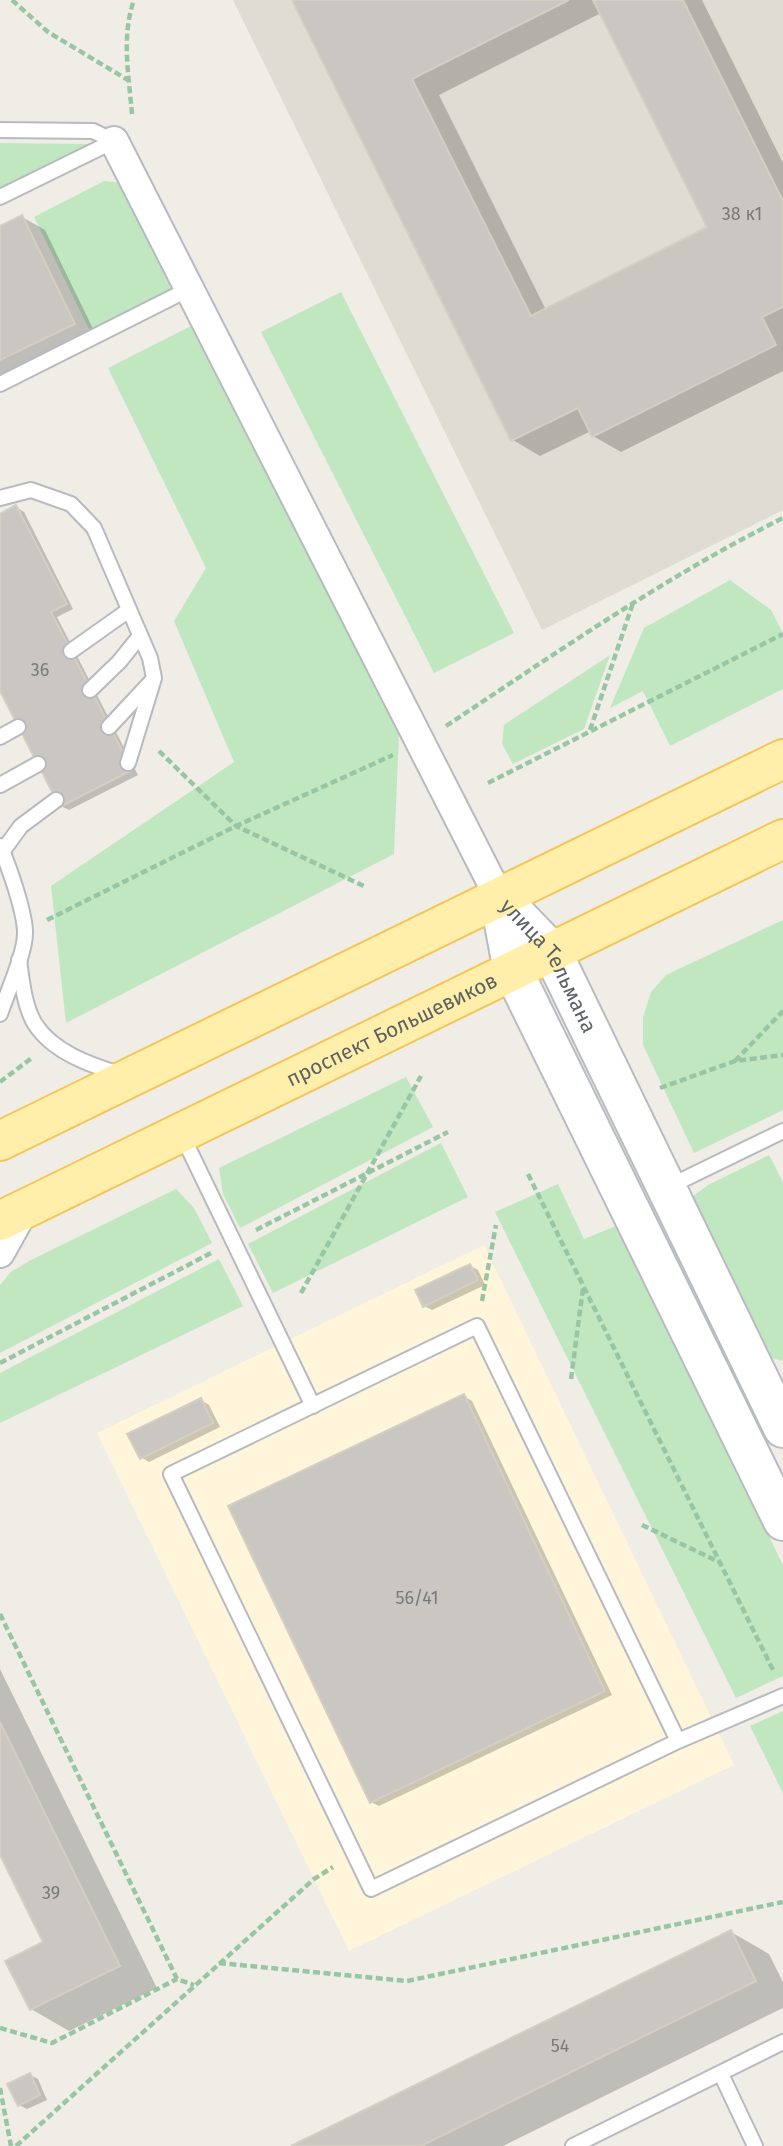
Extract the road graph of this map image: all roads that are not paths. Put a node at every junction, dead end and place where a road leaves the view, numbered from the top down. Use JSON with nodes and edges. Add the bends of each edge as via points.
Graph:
{"nodes":[{"id":1,"x":0,"y":130,"type":"edge"},
{"id":2,"x":114,"y":141,"type":"junction"},
{"id":3,"x":0,"y":197,"type":"edge"},
{"id":4,"x":189,"y":289,"type":"junction"},
{"id":5,"x":0,"y":384,"type":"edge"},
{"id":6,"x":0,"y":498,"type":"edge"},
{"id":7,"x":129,"y":610,"type":"junction"},
{"id":8,"x":141,"y":636,"type":"junction"},
{"id":9,"x":71,"y":651,"type":"dead end"},
{"id":10,"x":154,"y":678,"type":"junction"},
{"id":11,"x":90,"y":690,"type":"dead end"},
{"id":12,"x":18,"y":727,"type":"dead end"},
{"id":13,"x":109,"y":727,"type":"dead end"},
{"id":14,"x":0,"y":737,"type":"edge"},
{"id":15,"x":783,"y":759,"type":"edge"},
{"id":16,"x":128,"y":763,"type":"dead end"},
{"id":17,"x":38,"y":764,"type":"dead end"},
{"id":18,"x":0,"y":785,"type":"edge"},
{"id":19,"x":56,"y":800,"type":"dead end"},
{"id":20,"x":783,"y":839,"type":"edge"},
{"id":21,"x":1,"y":849,"type":"edge"},
{"id":22,"x":499,"y":897,"type":"junction"},
{"id":23,"x":552,"y":952,"type":"junction"},
{"id":24,"x":19,"y":960,"type":"junction"},
{"id":25,"x":513,"y":971,"type":"junction"},
{"id":26,"x":0,"y":1014,"type":"edge"},
{"id":27,"x":131,"y":1077,"type":"junction"},
{"id":28,"x":783,"y":1131,"type":"edge"},
{"id":29,"x":181,"y":1133,"type":"junction"},
{"id":30,"x":0,"y":1141,"type":"edge"},
{"id":31,"x":666,"y":1188,"type":"junction"},
{"id":32,"x":12,"y":1215,"type":"edge"},
{"id":33,"x":0,"y":1253,"type":"edge"},
{"id":34,"x":752,"y":1398,"type":"junction"},
{"id":35,"x":313,"y":1406,"type":"junction"},
{"id":36,"x":783,"y":1428,"type":"edge"},
{"id":37,"x":783,"y":1521,"type":"edge"},
{"id":38,"x":783,"y":1696,"type":"edge"},
{"id":39,"x":678,"y":1741,"type":"junction"},
{"id":40,"x":783,"y":2042,"type":"edge"},
{"id":41,"x":721,"y":2074,"type":"junction"},
{"id":42,"x":573,"y":2146,"type":"edge"},
{"id":43,"x":755,"y":2146,"type":"edge"}],
"edges":[{"from":1,"to":2,"type":"lane","via":[[93,131]]},
{"from":2,"to":3,"type":"lane"},
{"from":2,"to":4,"type":"street"},
{"from":4,"to":5,"type":"lane"},
{"from":4,"to":22,"type":"street"},
{"from":6,"to":7,"type":"lane","via":[[31,490],[71,504],[94,528]]},
{"from":7,"to":8,"type":"lane"},
{"from":7,"to":9,"type":"lane"},
{"from":8,"to":10,"type":"lane"},
{"from":8,"to":11,"type":"lane"},
{"from":10,"to":13,"type":"lane"},
{"from":10,"to":16,"type":"lane"},
{"from":12,"to":14,"type":"lane"},
{"from":15,"to":22,"type":"main road"},
{"from":17,"to":18,"type":"lane"},
{"from":19,"to":21,"type":"lane","via":[[21,826]]},
{"from":20,"to":23,"type":"main road","name":"проспект Большевиков"},
{"from":21,"to":24,"type":"lane","via":[[25,931]]},
{"from":22,"to":23,"type":"street","name":"улица Тельмана"},
{"from":22,"to":25,"type":"street","name":"улица Тельмана"},
{"from":22,"to":27,"type":"main road"},
{"from":23,"to":25,"type":"main road","name":"проспект Большевиков"},
{"from":23,"to":31,"type":"street","name":"улица Тельмана"},
{"from":24,"to":26,"type":"lane"},
{"from":24,"to":27,"type":"lane","via":[[35,1024],[53,1043],[87,1064]]},
{"from":25,"to":29,"type":"main road","name":"проспект Большевиков"},
{"from":25,"to":34,"type":"street","name":"улица Тельмана"},
{"from":27,"to":30,"type":"main road"},
{"from":28,"to":31,"type":"lane"},
{"from":29,"to":32,"type":"main road","name":"проспект Большевиков"},
{"from":29,"to":35,"type":"lane"},
{"from":31,"to":34,"type":"street","name":"улица Тельмана"},
{"from":32,"to":33,"type":"street"},
{"from":34,"to":36,"type":"street","name":"улица Тельмана"},
{"from":34,"to":37,"type":"street","name":"улица Тельмана"},
{"from":35,"to":39,"type":"lane","via":[[477,1326]]},
{"from":35,"to":39,"type":"lane","via":[[171,1474],[371,1889]]},
{"from":38,"to":39,"type":"lane"},
{"from":40,"to":41,"type":"lane"},
{"from":41,"to":42,"type":"lane"},
{"from":41,"to":43,"type":"lane"}]}
